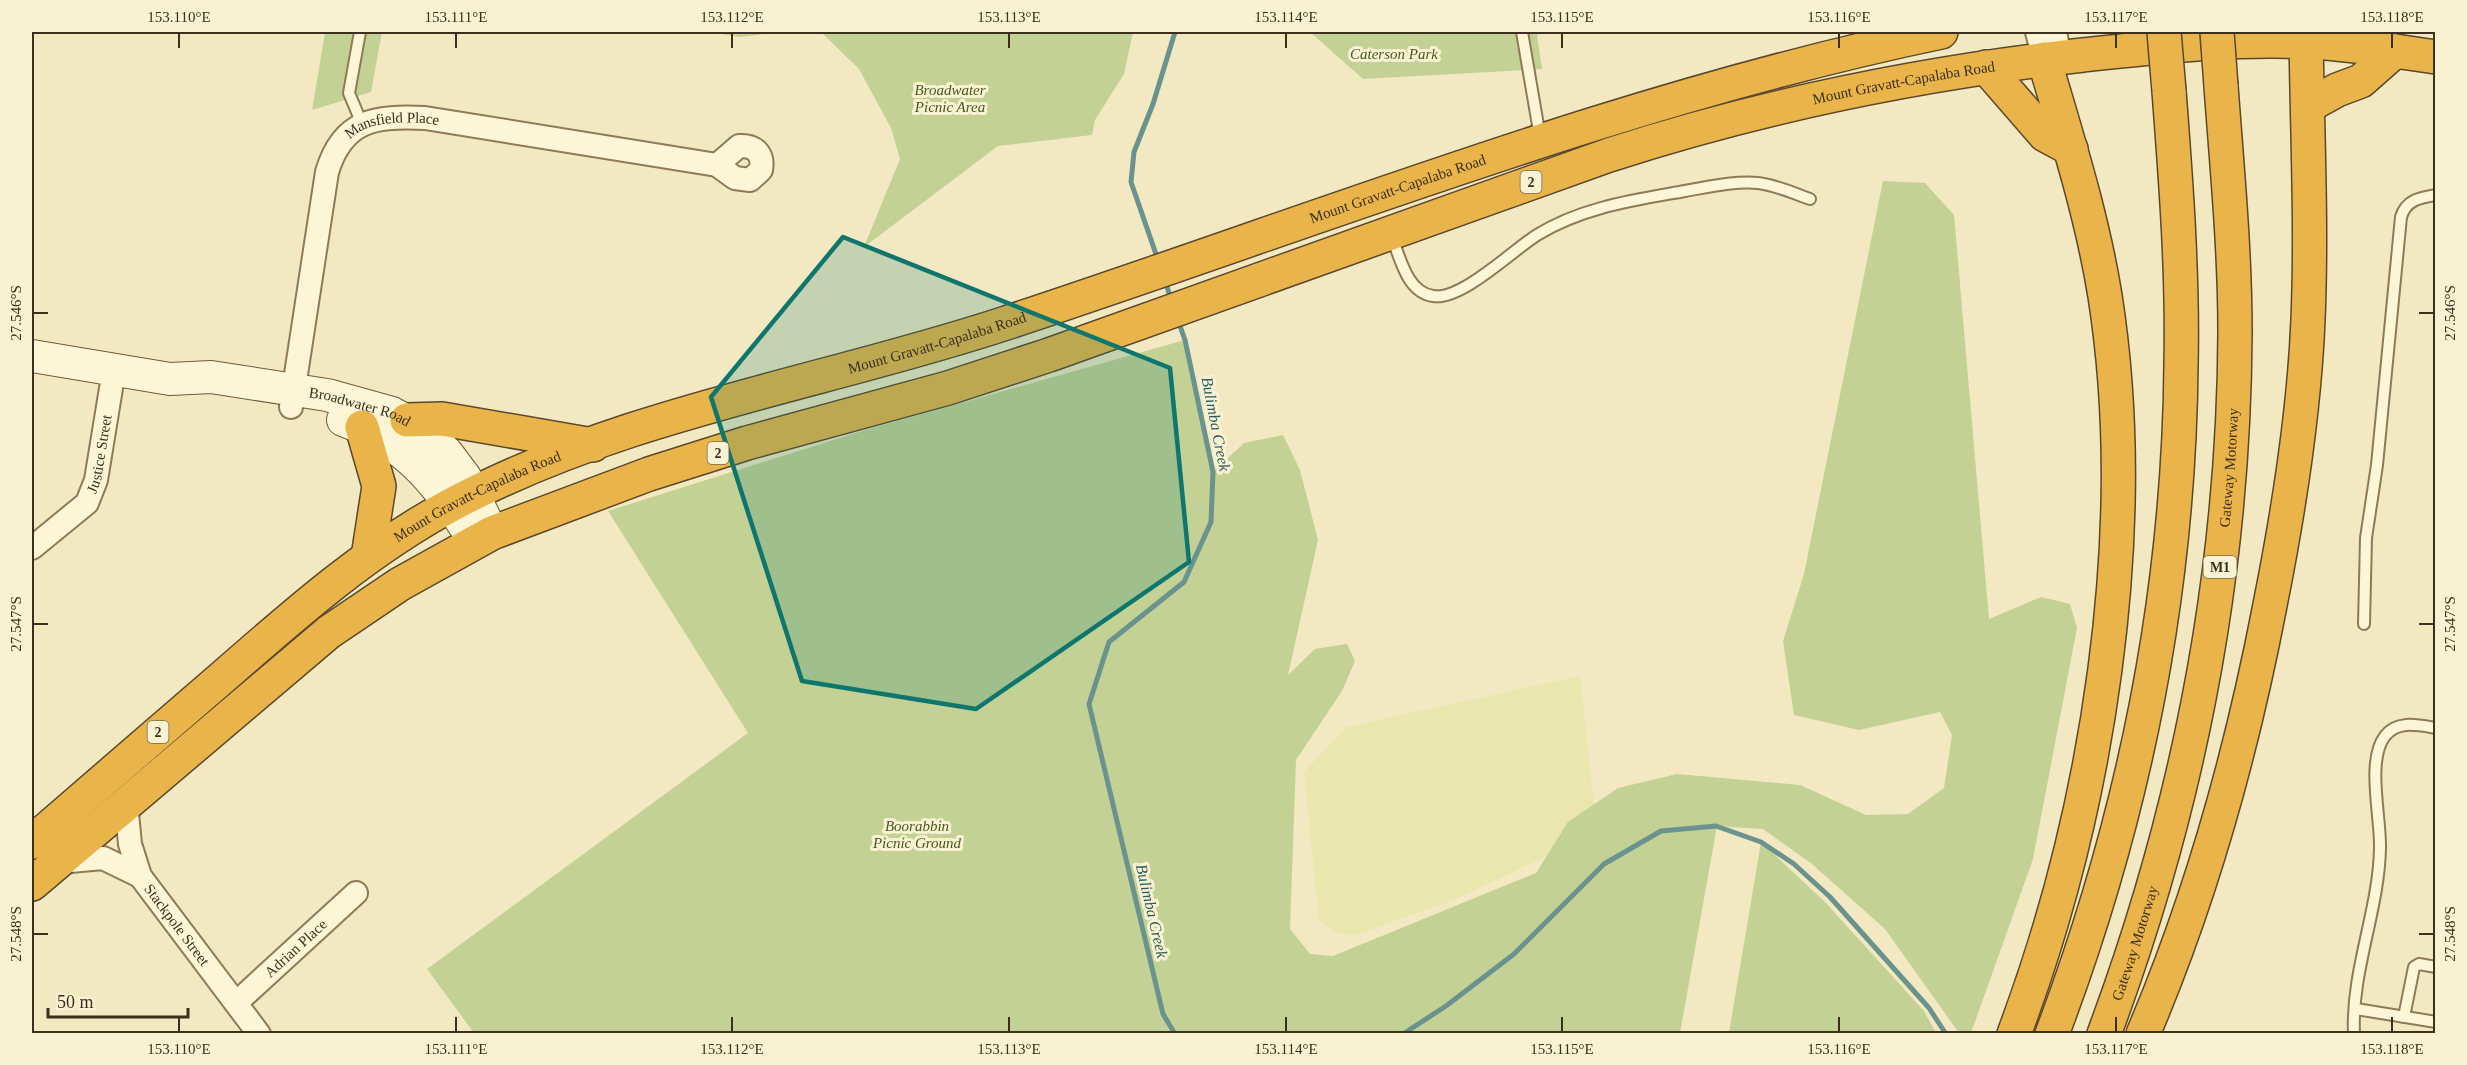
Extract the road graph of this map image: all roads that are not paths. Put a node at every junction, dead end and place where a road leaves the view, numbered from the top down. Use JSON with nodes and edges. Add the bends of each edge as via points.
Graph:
{"nodes":[{"id":1,"x":360,"y":32,"type":"edge"},
{"id":2,"x":1522,"y":32,"type":"edge"},
{"id":3,"x":1938,"y":32,"type":"edge"},
{"id":4,"x":2164,"y":32,"type":"edge"},
{"id":5,"x":2217,"y":32,"type":"edge"},
{"id":6,"x":2306,"y":36,"type":"edge"},
{"id":7,"x":2049,"y":45,"type":"edge"},
{"id":8,"x":2395,"y":51,"type":"junction"},
{"id":9,"x":2436,"y":57,"type":"edge"},
{"id":10,"x":1986,"y":66,"type":"junction"},
{"id":11,"x":2308,"y":106,"type":"junction"},
{"id":12,"x":362,"y":124,"type":"junction"},
{"id":13,"x":1541,"y":140,"type":"junction"},
{"id":14,"x":2071,"y":149,"type":"junction"},
{"id":15,"x":717,"y":165,"type":"dead end"},
{"id":16,"x":2436,"y":195,"type":"edge"},
{"id":17,"x":1810,"y":199,"type":"dead end"},
{"id":18,"x":1390,"y":232,"type":"junction"},
{"id":19,"x":32,"y":356,"type":"edge"},
{"id":20,"x":114,"y":370,"type":"junction"},
{"id":21,"x":292,"y":399,"type":"junction"},
{"id":22,"x":406,"y":420,"type":"junction"},
{"id":23,"x":362,"y":428,"type":"junction"},
{"id":24,"x":593,"y":445,"type":"junction"},
{"id":25,"x":463,"y":500,"type":"junction"},
{"id":26,"x":484,"y":537,"type":"junction"},
{"id":27,"x":32,"y":548,"type":"edge"},
{"id":28,"x":368,"y":556,"type":"junction"},
{"id":29,"x":2364,"y":624,"type":"dead end"},
{"id":30,"x":2436,"y":728,"type":"edge"},
{"id":31,"x":126,"y":803,"type":"junction"},
{"id":32,"x":32,"y":842,"type":"edge"},
{"id":33,"x":57,"y":862,"type":"junction"},
{"id":34,"x":140,"y":876,"type":"junction"},
{"id":35,"x":32,"y":884,"type":"edge"},
{"id":36,"x":356,"y":893,"type":"dead end"},
{"id":37,"x":2436,"y":967,"type":"edge"},
{"id":38,"x":236,"y":1003,"type":"junction"},
{"id":39,"x":2356,"y":1009,"type":"junction"},
{"id":40,"x":2404,"y":1017,"type":"junction"},
{"id":41,"x":2436,"y":1022,"type":"edge"},
{"id":42,"x":259,"y":1034,"type":"edge"},
{"id":43,"x":2014,"y":1034,"type":"edge"},
{"id":44,"x":2052,"y":1034,"type":"edge"},
{"id":45,"x":2104,"y":1034,"type":"edge"},
{"id":46,"x":2144,"y":1034,"type":"edge"},
{"id":47,"x":2354,"y":1034,"type":"edge"}],
"edges":[{"from":1,"to":12,"type":"lane","via":[[349,93]]},
{"from":2,"to":13,"type":"lane"},
{"from":3,"to":13,"type":"highway","name":"Mount Gravatt-Capalaba Road","number":"2","via":[[1751,78]]},
{"from":4,"to":44,"type":"highway","bridge":true,"via":[[2178,212],[2181,366],[2179,440],[2164,593],[2143,724],[2125,803]]},
{"from":5,"to":45,"type":"highway","name":"Gateway Motorway","number":"M1","bridge":true,"via":[[2235,331],[2230,458],[2219,579],[2198,706],[2173,814],[2157,876]]},
{"from":6,"to":7,"type":"highway","name":"Mount Gravatt-Capalaba Road","number":"2","via":[[2202,44]]},
{"from":6,"to":8,"type":"highway","name":"Mount Gravatt-Capalaba Road"},
{"from":6,"to":11,"type":"highway"},
{"from":7,"to":10,"type":"highway","name":"Mount Gravatt-Capalaba Road","number":"2"},
{"from":7,"to":14,"type":"highway"},
{"from":8,"to":9,"type":"highway","name":"Mount Gravatt-Capalaba Road"},
{"from":8,"to":11,"type":"highway","via":[[2361,81]]},
{"from":10,"to":14,"type":"highway","via":[[2045,135]]},
{"from":10,"to":18,"type":"highway","name":"Mount Gravatt-Capalaba Road","number":"2","via":[[1737,116],[1609,155]]},
{"from":11,"to":46,"type":"highway","via":[[2308,318],[2300,423],[2286,520],[2251,699],[2226,795],[2198,888]]},
{"from":12,"to":15,"type":"street","name":"Mansfield Place","via":[[392,117],[425,118]]},
{"from":12,"to":21,"type":"street","name":"Mansfield Place","via":[[340,141],[327,172]]},
{"from":13,"to":24,"type":"highway","name":"Mount Gravatt-Capalaba Road","number":"2","via":[[985,330],[701,409]]},
{"from":14,"to":43,"type":"highway","via":[[2094,237],[2115,377],[2117,493],[2112,591],[2098,710],[2074,838],[2042,954]]},
{"from":16,"to":29,"type":"lane","via":[[2416,198],[2404,208],[2401,217],[2377,465],[2366,538]]},
{"from":17,"to":18,"type":"lane","via":[[1769,184],[1738,183],[1617,203],[1539,234],[1461,289],[1442,297],[1422,292],[1410,281]]},
{"from":18,"to":26,"type":"highway","name":"Mount Gravatt-Capalaba Road","number":"2","via":[[948,388],[650,474]]},
{"from":19,"to":20,"type":"main road","name":"Broadwater Road"},
{"from":20,"to":21,"type":"main road","name":"Broadwater Road","via":[[170,379],[205,394]]},
{"from":20,"to":27,"type":"street","name":"Justice Street","via":[[96,480],[87,502]]},
{"from":21,"to":22,"type":"main road","name":"Broadwater Road","via":[[364,403]]},
{"from":21,"to":23,"type":"main road","name":"Broadwater Road"},
{"from":22,"to":24,"type":"highway","via":[[442,419]]},
{"from":22,"to":25,"type":"main road","name":"Broadwater Road","via":[[447,453]]},
{"from":23,"to":25,"type":"main road","name":"Broadwater Road","via":[[410,457]]},
{"from":23,"to":28,"type":"highway","via":[[379,486]]},
{"from":24,"to":25,"type":"highway","name":"Mount Gravatt-Capalaba Road","number":"2"},
{"from":25,"to":26,"type":"main road","name":"Broadwater Road"},
{"from":25,"to":28,"type":"highway","name":"Mount Gravatt-Capalaba Road","number":"2"},
{"from":26,"to":31,"type":"highway","name":"Mount Gravatt-Capalaba Road","number":"2","via":[[400,584],[329,632]]},
{"from":28,"to":32,"type":"highway","name":"Mount Gravatt-Capalaba Road","number":"2","via":[[320,592]]},
{"from":30,"to":39,"type":"lane","via":[[2410,724],[2395,727],[2379,746],[2376,763],[2380,853]]},
{"from":31,"to":33,"type":"highway","name":"Mount Gravatt-Capalaba Road","number":"2"},
{"from":31,"to":34,"type":"street","name":"Stackpole Street","via":[[130,844]]},
{"from":33,"to":34,"type":"street","name":"Stackpole Street","via":[[103,858]]},
{"from":33,"to":35,"type":"highway","name":"Mount Gravatt-Capalaba Road","number":"2"},
{"from":34,"to":38,"type":"street","name":"Stackpole Street"},
{"from":36,"to":38,"type":"street","name":"Adrian Place"},
{"from":37,"to":40,"type":"lane","via":[[2419,964],[2414,968]]},
{"from":38,"to":42,"type":"street","name":"Stackpole Street"},
{"from":39,"to":40,"type":"lane"},
{"from":39,"to":47,"type":"lane"},
{"from":40,"to":41,"type":"lane"}]}
